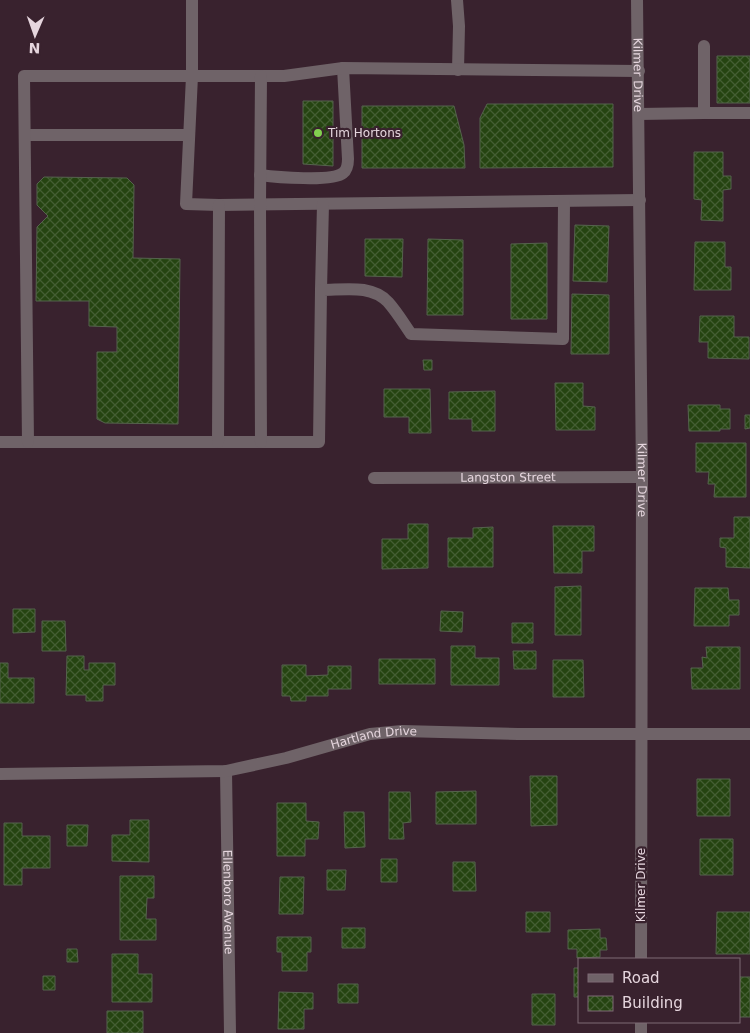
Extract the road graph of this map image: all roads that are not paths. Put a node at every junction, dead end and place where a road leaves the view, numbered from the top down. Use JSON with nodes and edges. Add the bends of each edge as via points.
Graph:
{"nodes":[{"id":1,"x":192,"y":0,"type":"edge"},
{"id":2,"x":457,"y":0,"type":"edge"},
{"id":3,"x":637,"y":0,"type":"edge"},
{"id":4,"x":704,"y":46,"type":"dead end"},
{"id":5,"x":343,"y":68,"type":"junction"},
{"id":6,"x":458,"y":70,"type":"junction"},
{"id":7,"x":639,"y":72,"type":"junction"},
{"id":8,"x":192,"y":76,"type":"junction"},
{"id":9,"x":262,"y":76,"type":"junction"},
{"id":10,"x":704,"y":113,"type":"junction"},
{"id":11,"x":750,"y":113,"type":"edge"},
{"id":12,"x":639,"y":114,"type":"junction"},
{"id":13,"x":25,"y":135,"type":"junction"},
{"id":14,"x":188,"y":135,"type":"junction"},
{"id":15,"x":260,"y":175,"type":"junction"},
{"id":16,"x":640,"y":200,"type":"junction"},
{"id":17,"x":564,"y":202,"type":"junction"},
{"id":18,"x":260,"y":204,"type":"junction"},
{"id":19,"x":323,"y":204,"type":"junction"},
{"id":20,"x":218,"y":205,"type":"junction"},
{"id":21,"x":321,"y":290,"type":"junction"},
{"id":22,"x":0,"y":442,"type":"edge"},
{"id":23,"x":28,"y":442,"type":"junction"},
{"id":24,"x":218,"y":442,"type":"junction"},
{"id":25,"x":261,"y":442,"type":"junction"},
{"id":26,"x":642,"y":477,"type":"junction"},
{"id":27,"x":374,"y":478,"type":"dead end"},
{"id":28,"x":641,"y":734,"type":"junction"},
{"id":29,"x":750,"y":734,"type":"edge"},
{"id":30,"x":226,"y":771,"type":"junction"},
{"id":31,"x":0,"y":774,"type":"edge"},
{"id":32,"x":641,"y":958,"type":"edge"},
{"id":33,"x":230,"y":1033,"type":"edge"}],
"edges":[{"from":1,"to":8,"type":"street"},
{"from":2,"to":6,"type":"street"},
{"from":3,"to":7,"type":"street","name":"Kilmer Drive"},
{"from":4,"to":10,"type":"street"},
{"from":5,"to":6,"type":"street"},
{"from":5,"to":9,"type":"street","via":[[300,75]]},
{"from":5,"to":15,"type":"street","via":[[348,159],[345,172],[331,178]]},
{"from":6,"to":7,"type":"street"},
{"from":7,"to":12,"type":"street","name":"Kilmer Drive"},
{"from":8,"to":9,"type":"street"},
{"from":8,"to":13,"type":"street","via":[[24,76]]},
{"from":8,"to":14,"type":"street"},
{"from":9,"to":15,"type":"street"},
{"from":10,"to":11,"type":"street"},
{"from":10,"to":12,"type":"street"},
{"from":12,"to":16,"type":"street","name":"Kilmer Drive"},
{"from":13,"to":14,"type":"street"},
{"from":13,"to":23,"type":"street"},
{"from":14,"to":20,"type":"street","via":[[186,204]]},
{"from":15,"to":18,"type":"street"},
{"from":16,"to":17,"type":"street"},
{"from":16,"to":26,"type":"street","name":"Kilmer Drive"},
{"from":17,"to":19,"type":"street"},
{"from":17,"to":21,"type":"street","via":[[563,338],[411,334],[388,302],[376,293],[362,289]]},
{"from":18,"to":19,"type":"street"},
{"from":18,"to":20,"type":"street"},
{"from":18,"to":25,"type":"street"},
{"from":19,"to":21,"type":"street"},
{"from":20,"to":24,"type":"street"},
{"from":21,"to":25,"type":"street","via":[[318,442]]},
{"from":22,"to":23,"type":"street"},
{"from":23,"to":24,"type":"street"},
{"from":24,"to":25,"type":"street"},
{"from":26,"to":27,"type":"street","name":"Langston Street"},
{"from":26,"to":28,"type":"street","name":"Kilmer Drive"},
{"from":28,"to":29,"type":"street","name":"Hartland Drive"},
{"from":28,"to":30,"type":"street","name":"Hartland Drive","via":[[402,731],[370,734]]},
{"from":28,"to":32,"type":"street","name":"Kilmer Drive"},
{"from":30,"to":31,"type":"street","name":"Hartland Drive"},
{"from":30,"to":33,"type":"street","name":"Ellenboro Avenue"}]}
